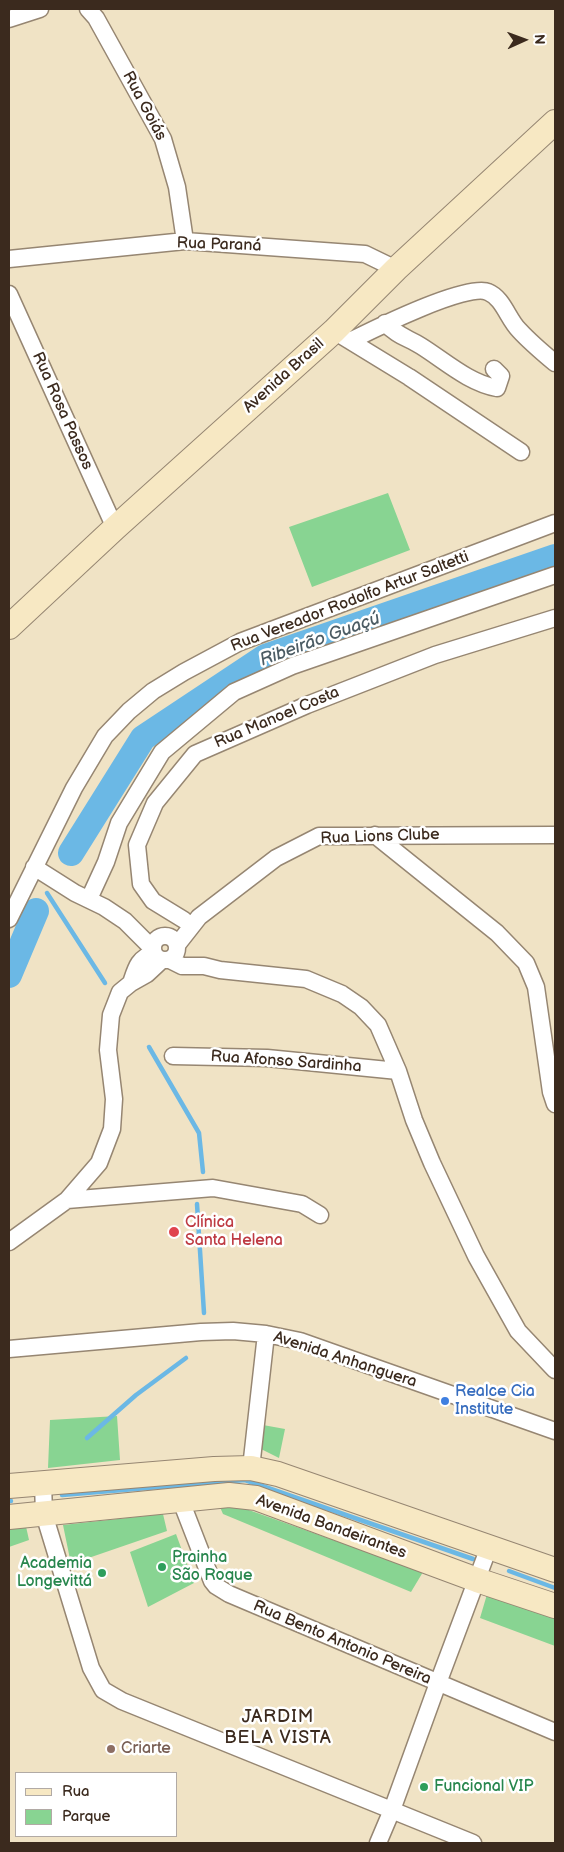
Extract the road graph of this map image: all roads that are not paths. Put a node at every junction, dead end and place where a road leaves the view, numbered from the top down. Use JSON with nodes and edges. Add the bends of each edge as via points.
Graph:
{"nodes":[{"id":1,"x":34,"y":9,"type":"edge"},
{"id":2,"x":88,"y":9,"type":"edge"},
{"id":3,"x":9,"y":19,"type":"edge"},
{"id":4,"x":555,"y":122,"type":"edge"},
{"id":5,"x":186,"y":241,"type":"junction"},
{"id":6,"x":9,"y":259,"type":"edge"},
{"id":7,"x":396,"y":269,"type":"junction"},
{"id":8,"x":9,"y":294,"type":"edge"},
{"id":9,"x":385,"y":323,"type":"junction"},
{"id":10,"x":342,"y":336,"type":"junction"},
{"id":11,"x":555,"y":363,"type":"edge"},
{"id":12,"x":494,"y":369,"type":"dead end"},
{"id":13,"x":521,"y":452,"type":"dead end"},
{"id":14,"x":555,"y":523,"type":"edge"},
{"id":15,"x":115,"y":528,"type":"junction"},
{"id":16,"x":555,"y":575,"type":"edge"},
{"id":17,"x":555,"y":618,"type":"edge"},
{"id":18,"x":9,"y":627,"type":"edge"},
{"id":19,"x":375,"y":835,"type":"junction"},
{"id":20,"x":555,"y":835,"type":"edge"},
{"id":21,"x":34,"y":867,"type":"junction"},
{"id":22,"x":82,"y":896,"type":"junction"},
{"id":23,"x":191,"y":918,"type":"junction"},
{"id":24,"x":9,"y":920,"type":"edge"},
{"id":25,"x":166,"y":948,"type":"junction"},
{"id":26,"x":173,"y":1056,"type":"dead end"},
{"id":27,"x":398,"y":1071,"type":"junction"},
{"id":28,"x":555,"y":1104,"type":"edge"},
{"id":29,"x":67,"y":1200,"type":"junction"},
{"id":30,"x":320,"y":1215,"type":"dead end"},
{"id":31,"x":9,"y":1242,"type":"edge"},
{"id":32,"x":266,"y":1334,"type":"junction"},
{"id":33,"x":9,"y":1349,"type":"edge"},
{"id":34,"x":555,"y":1370,"type":"edge"},
{"id":35,"x":555,"y":1432,"type":"edge"},
{"id":36,"x":251,"y":1468,"type":"junction"},
{"id":37,"x":43,"y":1483,"type":"junction"},
{"id":38,"x":9,"y":1486,"type":"edge"},
{"id":39,"x":182,"y":1501,"type":"junction"},
{"id":40,"x":44,"y":1514,"type":"junction"},
{"id":41,"x":9,"y":1517,"type":"edge"},
{"id":42,"x":489,"y":1547,"type":"junction"},
{"id":43,"x":555,"y":1570,"type":"edge"},
{"id":44,"x":477,"y":1580,"type":"junction"},
{"id":45,"x":555,"y":1606,"type":"edge"},
{"id":46,"x":438,"y":1683,"type":"junction"},
{"id":47,"x":555,"y":1732,"type":"edge"},
{"id":48,"x":392,"y":1810,"type":"junction"},
{"id":49,"x":378,"y":1843,"type":"edge"},
{"id":50,"x":473,"y":1843,"type":"edge"}],
"edges":[{"from":1,"to":3,"type":"street"},
{"from":2,"to":5,"type":"street","name":"Rua Goiás","via":[[163,139],[177,187]]},
{"from":4,"to":7,"type":"street","name":"Avenida Brasil"},
{"from":5,"to":6,"type":"street","name":"Rua Paraná"},
{"from":5,"to":7,"type":"street","name":"Rua Paraná","via":[[365,254]]},
{"from":7,"to":10,"type":"street","name":"Avenida Brasil"},
{"from":8,"to":15,"type":"street","name":"Rua Rosa Passos"},
{"from":9,"to":10,"type":"street"},
{"from":9,"to":11,"type":"street","via":[[459,295],[487,291],[497,298],[517,329]]},
{"from":9,"to":12,"type":"street","via":[[393,332],[484,385],[497,388],[501,376]]},
{"from":10,"to":13,"type":"street"},
{"from":10,"to":15,"type":"street","name":"Avenida Brasil"},
{"from":14,"to":21,"type":"street","name":"Rua Vereador Rodolfo Artur Saltetti","via":[[240,642],[153,692],[105,736]]},
{"from":15,"to":18,"type":"street","name":"Avenida Brasil"},
{"from":16,"to":22,"type":"street","via":[[292,666],[234,692],[162,752],[118,822],[106,862]]},
{"from":17,"to":23,"type":"street","name":"Rua Manoel Costa","via":[[435,655],[307,705],[195,754],[155,803],[137,845],[140,884],[153,901]]},
{"from":19,"to":20,"type":"street","name":"Rua Lions Clube"},
{"from":19,"to":23,"type":"street","name":"Rua Lions Clube","via":[[319,836],[308,840],[276,858]]},
{"from":19,"to":28,"type":"street","via":[[497,933],[526,963],[536,987]]},
{"from":21,"to":22,"type":"street"},
{"from":21,"to":24,"type":"street","name":"Rua Vereador Rodolfo Artur Saltetti"},
{"from":22,"to":25,"type":"street"},
{"from":23,"to":25,"type":"street","name":"Rua Lions Clube"},
{"from":25,"to":27,"type":"street","via":[[204,966],[306,979],[342,994],[361,1006],[378,1025]]},
{"from":25,"to":29,"type":"street","name":"Rua Lions Clube","via":[[145,956],[131,983],[120,992],[111,1015],[108,1050],[114,1099],[112,1129],[99,1162]]},
{"from":26,"to":27,"type":"street","name":"Rua Afonso Sardinha","via":[[267,1058]]},
{"from":27,"to":34,"type":"street","via":[[428,1154],[476,1256],[518,1331]]},
{"from":29,"to":30,"type":"street","via":[[213,1188],[302,1204]]},
{"from":29,"to":31,"type":"street","name":"Rua Lions Clube"},
{"from":32,"to":33,"type":"street","name":"Avenida Anhanguera","via":[[193,1332]]},
{"from":32,"to":35,"type":"street","name":"Avenida Anhanguera","via":[[300,1341]]},
{"from":32,"to":36,"type":"street"},
{"from":36,"to":37,"type":"street","name":"Avenida Bandeirantes"},
{"from":36,"to":42,"type":"street","name":"Avenida Bandeirantes","via":[[278,1474]]},
{"from":37,"to":38,"type":"street","name":"Avenida Bandeirantes"},
{"from":37,"to":40,"type":"street"},
{"from":39,"to":40,"type":"street","name":"Avenida Bandeirantes"},
{"from":39,"to":44,"type":"street","name":"Avenida Bandeirantes","via":[[229,1495],[256,1498]]},
{"from":39,"to":46,"type":"street","name":"Rua Bento Antonio Pereira","via":[[216,1586]]},
{"from":40,"to":41,"type":"street","name":"Avenida Bandeirantes"},
{"from":40,"to":48,"type":"street","via":[[91,1668],[103,1690],[122,1701]]},
{"from":42,"to":43,"type":"street","name":"Avenida Bandeirantes"},
{"from":42,"to":44,"type":"street"},
{"from":44,"to":45,"type":"street","name":"Avenida Bandeirantes"},
{"from":44,"to":46,"type":"street"},
{"from":46,"to":47,"type":"street","name":"Rua Bento Antonio Pereira"},
{"from":46,"to":48,"type":"street"},
{"from":48,"to":49,"type":"street"},
{"from":48,"to":50,"type":"street"}]}
